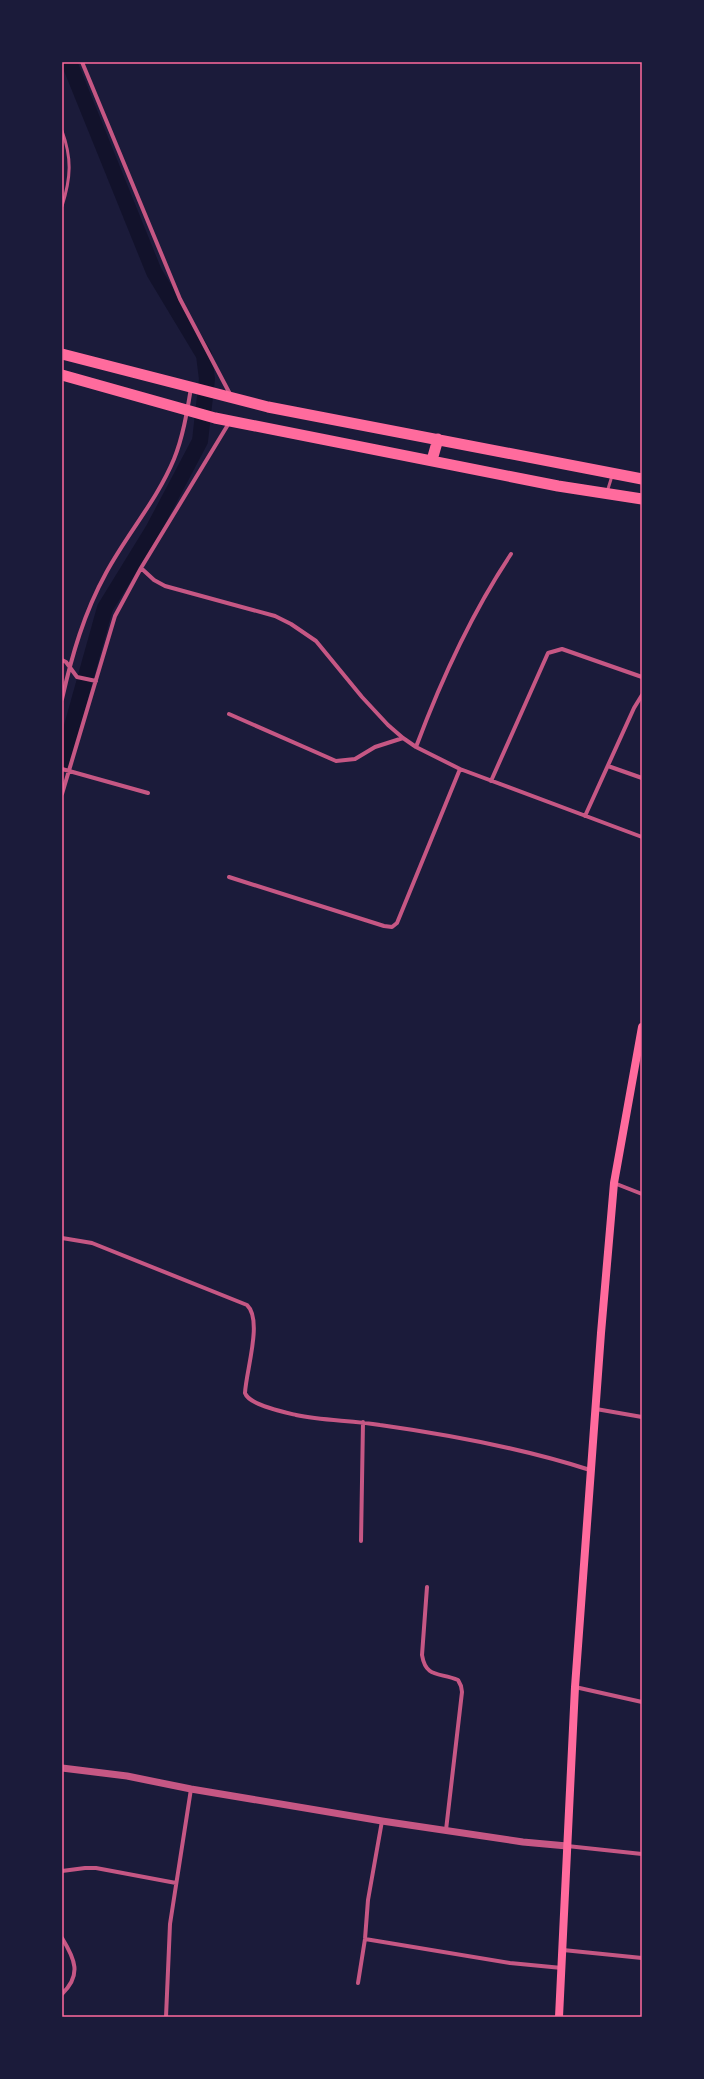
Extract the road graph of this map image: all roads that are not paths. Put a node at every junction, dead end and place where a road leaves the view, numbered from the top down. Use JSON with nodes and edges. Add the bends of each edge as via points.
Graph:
{"nodes":[{"id":1,"x":82,"y":62,"type":"edge"},
{"id":2,"x":62,"y":131,"type":"edge"},
{"id":3,"x":62,"y":206,"type":"edge"},
{"id":4,"x":62,"y":354,"type":"edge"},
{"id":5,"x":62,"y":375,"type":"edge"},
{"id":6,"x":194,"y":389,"type":"junction"},
{"id":7,"x":232,"y":398,"type":"junction"},
{"id":8,"x":191,"y":412,"type":"junction"},
{"id":9,"x":231,"y":421,"type":"junction"},
{"id":10,"x":438,"y":439,"type":"junction"},
{"id":11,"x":432,"y":460,"type":"junction"},
{"id":12,"x":613,"y":473,"type":"junction"},
{"id":13,"x":642,"y":480,"type":"edge"},
{"id":14,"x":606,"y":493,"type":"junction"},
{"id":15,"x":642,"y":499,"type":"edge"},
{"id":16,"x":511,"y":554,"type":"dead end"},
{"id":17,"x":141,"y":568,"type":"junction"},
{"id":18,"x":62,"y":660,"type":"edge"},
{"id":19,"x":69,"y":666,"type":"junction"},
{"id":20,"x":642,"y":677,"type":"edge"},
{"id":21,"x":96,"y":681,"type":"junction"},
{"id":22,"x":642,"y":695,"type":"edge"},
{"id":23,"x":62,"y":699,"type":"edge"},
{"id":24,"x":229,"y":714,"type":"dead end"},
{"id":25,"x":403,"y":738,"type":"junction"},
{"id":26,"x":416,"y":747,"type":"junction"},
{"id":27,"x":608,"y":766,"type":"junction"},
{"id":28,"x":460,"y":769,"type":"junction"},
{"id":29,"x":65,"y":770,"type":"edge"},
{"id":30,"x":642,"y":778,"type":"edge"},
{"id":31,"x":490,"y":781,"type":"junction"},
{"id":32,"x":148,"y":793,"type":"dead end"},
{"id":33,"x":62,"y":794,"type":"edge"},
{"id":34,"x":585,"y":816,"type":"junction"},
{"id":35,"x":642,"y":837,"type":"edge"},
{"id":36,"x":229,"y":877,"type":"dead end"},
{"id":37,"x":642,"y":1027,"type":"edge"},
{"id":38,"x":614,"y":1183,"type":"junction"},
{"id":39,"x":642,"y":1194,"type":"edge"},
{"id":40,"x":62,"y":1238,"type":"edge"},
{"id":41,"x":596,"y":1409,"type":"junction"},
{"id":42,"x":642,"y":1417,"type":"edge"},
{"id":43,"x":363,"y":1422,"type":"junction"},
{"id":44,"x":590,"y":1470,"type":"junction"},
{"id":45,"x":361,"y":1541,"type":"dead end"},
{"id":46,"x":427,"y":1587,"type":"dead end"},
{"id":47,"x":576,"y":1687,"type":"junction"},
{"id":48,"x":642,"y":1702,"type":"edge"},
{"id":49,"x":62,"y":1768,"type":"edge"},
{"id":50,"x":191,"y":1789,"type":"junction"},
{"id":51,"x":382,"y":1821,"type":"junction"},
{"id":52,"x":446,"y":1830,"type":"junction"},
{"id":53,"x":567,"y":1846,"type":"junction"},
{"id":54,"x":642,"y":1854,"type":"edge"},
{"id":55,"x":62,"y":1871,"type":"edge"},
{"id":56,"x":176,"y":1883,"type":"junction"},
{"id":57,"x":62,"y":1938,"type":"edge"},
{"id":58,"x":365,"y":1939,"type":"junction"},
{"id":59,"x":563,"y":1950,"type":"junction"},
{"id":60,"x":642,"y":1958,"type":"edge"},
{"id":61,"x":562,"y":1968,"type":"junction"},
{"id":62,"x":358,"y":1983,"type":"dead end"},
{"id":63,"x":62,"y":1994,"type":"edge"},
{"id":64,"x":166,"y":2017,"type":"edge"},
{"id":65,"x":559,"y":2017,"type":"edge"}],
"edges":[{"from":1,"to":7,"type":"street","via":[[180,299]]},
{"from":2,"to":3,"type":"lane","via":[[69,150],[69,158],[67,188]]},
{"from":4,"to":6,"type":"highway"},
{"from":5,"to":8,"type":"highway"},
{"from":6,"to":7,"type":"highway"},
{"from":6,"to":8,"type":"street"},
{"from":7,"to":10,"type":"highway"},
{"from":8,"to":9,"type":"highway"},
{"from":8,"to":19,"type":"street","via":[[175,458],[154,498],[104,578],[85,617]]},
{"from":9,"to":11,"type":"highway"},
{"from":9,"to":17,"type":"street"},
{"from":10,"to":11,"type":"highway"},
{"from":10,"to":12,"type":"highway"},
{"from":11,"to":14,"type":"highway"},
{"from":12,"to":13,"type":"highway"},
{"from":12,"to":14,"type":"lane"},
{"from":14,"to":15,"type":"highway"},
{"from":16,"to":26,"type":"street","via":[[473,617],[434,699]]},
{"from":17,"to":21,"type":"street","via":[[115,616]]},
{"from":17,"to":25,"type":"street","via":[[165,586],[275,616],[302,631],[316,641],[362,697]]},
{"from":18,"to":19,"type":"street"},
{"from":19,"to":21,"type":"street","via":[[76,677]]},
{"from":19,"to":23,"type":"street"},
{"from":20,"to":31,"type":"street","via":[[562,649],[548,653]]},
{"from":21,"to":29,"type":"street"},
{"from":22,"to":27,"type":"street"},
{"from":24,"to":25,"type":"street","via":[[336,761],[355,759],[375,747]]},
{"from":25,"to":26,"type":"street"},
{"from":26,"to":28,"type":"street"},
{"from":27,"to":30,"type":"street"},
{"from":27,"to":34,"type":"street"},
{"from":28,"to":31,"type":"street"},
{"from":28,"to":36,"type":"street","via":[[394,926],[384,926]]},
{"from":29,"to":32,"type":"street"},
{"from":29,"to":33,"type":"street"},
{"from":31,"to":34,"type":"street"},
{"from":34,"to":35,"type":"street"},
{"from":37,"to":38,"type":"main road"},
{"from":38,"to":39,"type":"street"},
{"from":38,"to":41,"type":"main road"},
{"from":40,"to":43,"type":"street","via":[[92,1243],[247,1305],[255,1321],[245,1387],[246,1396],[250,1401],[297,1415]]},
{"from":41,"to":42,"type":"street"},
{"from":41,"to":44,"type":"main road"},
{"from":43,"to":44,"type":"street","via":[[450,1436],[559,1460]]},
{"from":43,"to":45,"type":"street"},
{"from":44,"to":47,"type":"main road"},
{"from":46,"to":52,"type":"street","via":[[423,1664],[429,1671],[458,1680],[462,1692]]},
{"from":47,"to":48,"type":"street"},
{"from":47,"to":53,"type":"main road"},
{"from":49,"to":50,"type":"street","via":[[127,1776]]},
{"from":50,"to":51,"type":"street"},
{"from":50,"to":56,"type":"street"},
{"from":51,"to":52,"type":"street"},
{"from":51,"to":58,"type":"street","via":[[368,1900]]},
{"from":52,"to":53,"type":"street"},
{"from":53,"to":54,"type":"street"},
{"from":53,"to":59,"type":"main road"},
{"from":55,"to":56,"type":"street","via":[[96,1868]]},
{"from":56,"to":64,"type":"street","via":[[168,1953]]},
{"from":57,"to":63,"type":"street","via":[[72,1954],[75,1965],[72,1982]]},
{"from":58,"to":61,"type":"street","via":[[502,1962]]},
{"from":58,"to":62,"type":"street"},
{"from":59,"to":60,"type":"street"},
{"from":59,"to":61,"type":"main road"},
{"from":61,"to":65,"type":"main road"}]}
